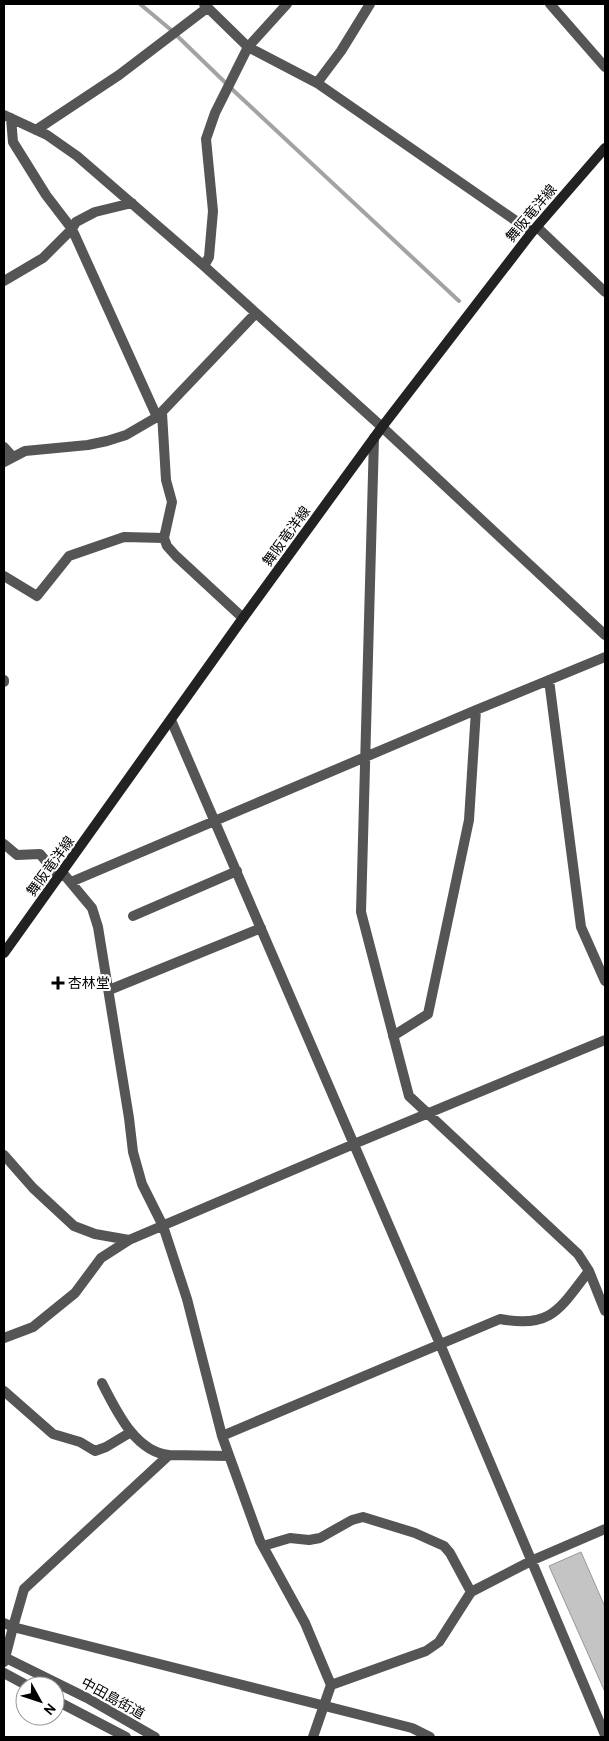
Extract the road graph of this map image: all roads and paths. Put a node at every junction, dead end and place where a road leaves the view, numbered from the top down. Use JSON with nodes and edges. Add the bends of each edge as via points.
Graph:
{"nodes":[{"id":1,"x":288,"y":4,"type":"edge"},
{"id":2,"x":370,"y":4,"type":"edge"},
{"id":3,"x":550,"y":4,"type":"edge"},
{"id":4,"x":206,"y":6,"type":"edge"},
{"id":5,"x":248,"y":47,"type":"junction"},
{"id":6,"x":605,"y":67,"type":"edge"},
{"id":7,"x":317,"y":82,"type":"junction"},
{"id":8,"x":8,"y":116,"type":"edge"},
{"id":9,"x":36,"y":130,"type":"junction"},
{"id":10,"x":605,"y":148,"type":"edge"},
{"id":11,"x":132,"y":204,"type":"junction"},
{"id":12,"x":72,"y":229,"type":"junction"},
{"id":13,"x":534,"y":229,"type":"junction"},
{"id":14,"x":204,"y":266,"type":"junction"},
{"id":15,"x":4,"y":281,"type":"edge"},
{"id":16,"x":605,"y":292,"type":"edge"},
{"id":17,"x":256,"y":313,"type":"junction"},
{"id":18,"x":160,"y":415,"type":"junction"},
{"id":19,"x":382,"y":427,"type":"junction"},
{"id":20,"x":374,"y":438,"type":"junction"},
{"id":21,"x":4,"y":447,"type":"edge"},
{"id":22,"x":8,"y":460,"type":"edge"},
{"id":23,"x":164,"y":538,"type":"junction"},
{"id":24,"x":4,"y":576,"type":"edge"},
{"id":25,"x":243,"y":618,"type":"junction"},
{"id":26,"x":605,"y":635,"type":"edge"},
{"id":27,"x":605,"y":657,"type":"edge"},
{"id":28,"x":549,"y":680,"type":"junction"},
{"id":29,"x":476,"y":710,"type":"junction"},
{"id":30,"x":171,"y":720,"type":"junction"},
{"id":31,"x":366,"y":757,"type":"junction"},
{"id":32,"x":215,"y":821,"type":"junction"},
{"id":33,"x":4,"y":844,"type":"edge"},
{"id":34,"x":236,"y":871,"type":"junction"},
{"id":35,"x":60,"y":874,"type":"junction"},
{"id":36,"x":71,"y":882,"type":"junction"},
{"id":37,"x":133,"y":916,"type":"dead end"},
{"id":38,"x":261,"y":928,"type":"junction"},
{"id":39,"x":4,"y":953,"type":"edge"},
{"id":40,"x":605,"y":982,"type":"edge"},
{"id":41,"x":109,"y":990,"type":"junction"},
{"id":42,"x":394,"y":1036,"type":"junction"},
{"id":43,"x":605,"y":1040,"type":"edge"},
{"id":44,"x":429,"y":1113,"type":"junction"},
{"id":45,"x":354,"y":1144,"type":"junction"},
{"id":46,"x":4,"y":1156,"type":"edge"},
{"id":47,"x":163,"y":1226,"type":"junction"},
{"id":48,"x":129,"y":1240,"type":"junction"},
{"id":49,"x":589,"y":1271,"type":"junction"},
{"id":50,"x":605,"y":1311,"type":"edge"},
{"id":51,"x":4,"y":1338,"type":"edge"},
{"id":52,"x":440,"y":1344,"type":"junction"},
{"id":53,"x":102,"y":1383,"type":"dead end"},
{"id":54,"x":4,"y":1391,"type":"edge"},
{"id":55,"x":131,"y":1432,"type":"junction"},
{"id":56,"x":222,"y":1436,"type":"junction"},
{"id":57,"x":169,"y":1455,"type":"junction"},
{"id":58,"x":229,"y":1456,"type":"junction"},
{"id":59,"x":605,"y":1529,"type":"edge"},
{"id":60,"x":263,"y":1546,"type":"junction"},
{"id":61,"x":533,"y":1560,"type":"junction"},
{"id":62,"x":471,"y":1592,"type":"junction"},
{"id":63,"x":8,"y":1625,"type":"edge"},
{"id":64,"x":4,"y":1660,"type":"edge"},
{"id":65,"x":4,"y":1673,"type":"edge"},
{"id":66,"x":15,"y":1679,"type":"edge"},
{"id":67,"x":331,"y":1685,"type":"junction"},
{"id":68,"x":65,"y":1705,"type":"edge"},
{"id":69,"x":324,"y":1706,"type":"junction"},
{"id":70,"x":605,"y":1735,"type":"edge"},
{"id":71,"x":126,"y":1737,"type":"edge"},
{"id":72,"x":155,"y":1737,"type":"edge"},
{"id":73,"x":313,"y":1737,"type":"edge"},
{"id":74,"x":430,"y":1737,"type":"edge"}],
"edges":[{"from":1,"to":5,"type":"street"},
{"from":2,"to":7,"type":"street"},
{"from":3,"to":6,"type":"street"},
{"from":4,"to":5,"type":"street"},
{"from":4,"to":9,"type":"street","via":[[119,75]]},
{"from":5,"to":7,"type":"street"},
{"from":5,"to":14,"type":"street","via":[[215,113],[206,139],[213,211],[208,258]]},
{"from":7,"to":13,"type":"street"},
{"from":8,"to":9,"type":"street"},
{"from":8,"to":12,"type":"street","via":[[12,142]]},
{"from":9,"to":11,"type":"street","via":[[77,156]]},
{"from":10,"to":13,"type":"main road","name":"舞阪竜洋線"},
{"from":11,"to":12,"type":"street","via":[[95,212],[76,222]]},
{"from":11,"to":14,"type":"street"},
{"from":12,"to":15,"type":"street","via":[[43,258]]},
{"from":12,"to":18,"type":"street"},
{"from":13,"to":16,"type":"street"},
{"from":13,"to":19,"type":"main road","name":"舞阪竜洋線"},
{"from":14,"to":17,"type":"street"},
{"from":17,"to":18,"type":"street"},
{"from":17,"to":19,"type":"street"},
{"from":18,"to":22,"type":"street","via":[[107,441],[31,450]]},
{"from":18,"to":23,"type":"street","via":[[166,480],[172,502]]},
{"from":19,"to":20,"type":"main road","name":"舞阪竜洋線"},
{"from":19,"to":26,"type":"street"},
{"from":20,"to":25,"type":"main road","name":"舞阪竜洋線"},
{"from":20,"to":31,"type":"street"},
{"from":21,"to":22,"type":"street"},
{"from":23,"to":24,"type":"street","via":[[124,537],[69,556],[37,596]]},
{"from":23,"to":25,"type":"street","via":[[176,556]]},
{"from":25,"to":30,"type":"main road","name":"舞阪竜洋線"},
{"from":27,"to":28,"type":"street"},
{"from":28,"to":29,"type":"street"},
{"from":28,"to":40,"type":"street","via":[[581,927]]},
{"from":29,"to":31,"type":"street"},
{"from":29,"to":42,"type":"street","via":[[469,820],[428,1014]]},
{"from":30,"to":32,"type":"street"},
{"from":30,"to":35,"type":"main road","name":"舞阪竜洋線"},
{"from":31,"to":32,"type":"street"},
{"from":31,"to":42,"type":"street","via":[[361,912]]},
{"from":32,"to":34,"type":"street"},
{"from":32,"to":36,"type":"street"},
{"from":33,"to":35,"type":"street","via":[[17,855],[40,854]]},
{"from":34,"to":37,"type":"street"},
{"from":34,"to":38,"type":"street"},
{"from":35,"to":36,"type":"street"},
{"from":35,"to":39,"type":"main road","name":"舞阪竜洋線"},
{"from":36,"to":41,"type":"street","via":[[92,908]]},
{"from":38,"to":41,"type":"street"},
{"from":38,"to":45,"type":"street"},
{"from":41,"to":47,"type":"street","via":[[132,1152],[142,1184]]},
{"from":42,"to":44,"type":"street","via":[[409,1096]]},
{"from":43,"to":44,"type":"street"},
{"from":44,"to":45,"type":"street"},
{"from":44,"to":49,"type":"street","via":[[578,1254]]},
{"from":45,"to":47,"type":"street"},
{"from":45,"to":52,"type":"street"},
{"from":46,"to":48,"type":"street","via":[[74,1226],[95,1234]]},
{"from":47,"to":48,"type":"street"},
{"from":47,"to":56,"type":"street","via":[[187,1299]]},
{"from":48,"to":51,"type":"street","via":[[102,1258],[75,1293],[34,1326]]},
{"from":49,"to":50,"type":"street"},
{"from":49,"to":52,"type":"street","via":[[552,1315],[533,1321],[500,1319]]},
{"from":52,"to":56,"type":"street"},
{"from":52,"to":61,"type":"street"},
{"from":53,"to":55,"type":"street"},
{"from":54,"to":55,"type":"street","via":[[53,1434],[80,1442],[95,1451]]},
{"from":55,"to":57,"type":"street","via":[[149,1448]]},
{"from":56,"to":58,"type":"street"},
{"from":57,"to":58,"type":"street"},
{"from":57,"to":63,"type":"street","via":[[24,1589]]},
{"from":58,"to":60,"type":"street"},
{"from":59,"to":61,"type":"street"},
{"from":60,"to":62,"type":"street","via":[[290,1538],[320,1538],[363,1517],[444,1546]]},
{"from":60,"to":67,"type":"street","via":[[305,1623]]},
{"from":61,"to":62,"type":"street"},
{"from":61,"to":70,"type":"street"},
{"from":62,"to":67,"type":"street","via":[[439,1642],[426,1651]]},
{"from":63,"to":64,"type":"street"},
{"from":63,"to":69,"type":"street"},
{"from":64,"to":72,"type":"street","name":"中田島街道","via":[[86,1698]]},
{"from":65,"to":66,"type":"street"},
{"from":67,"to":69,"type":"street"},
{"from":68,"to":71,"type":"street","name":"中田島街道"},
{"from":69,"to":73,"type":"street"},
{"from":69,"to":74,"type":"street","via":[[412,1728]]}]}
